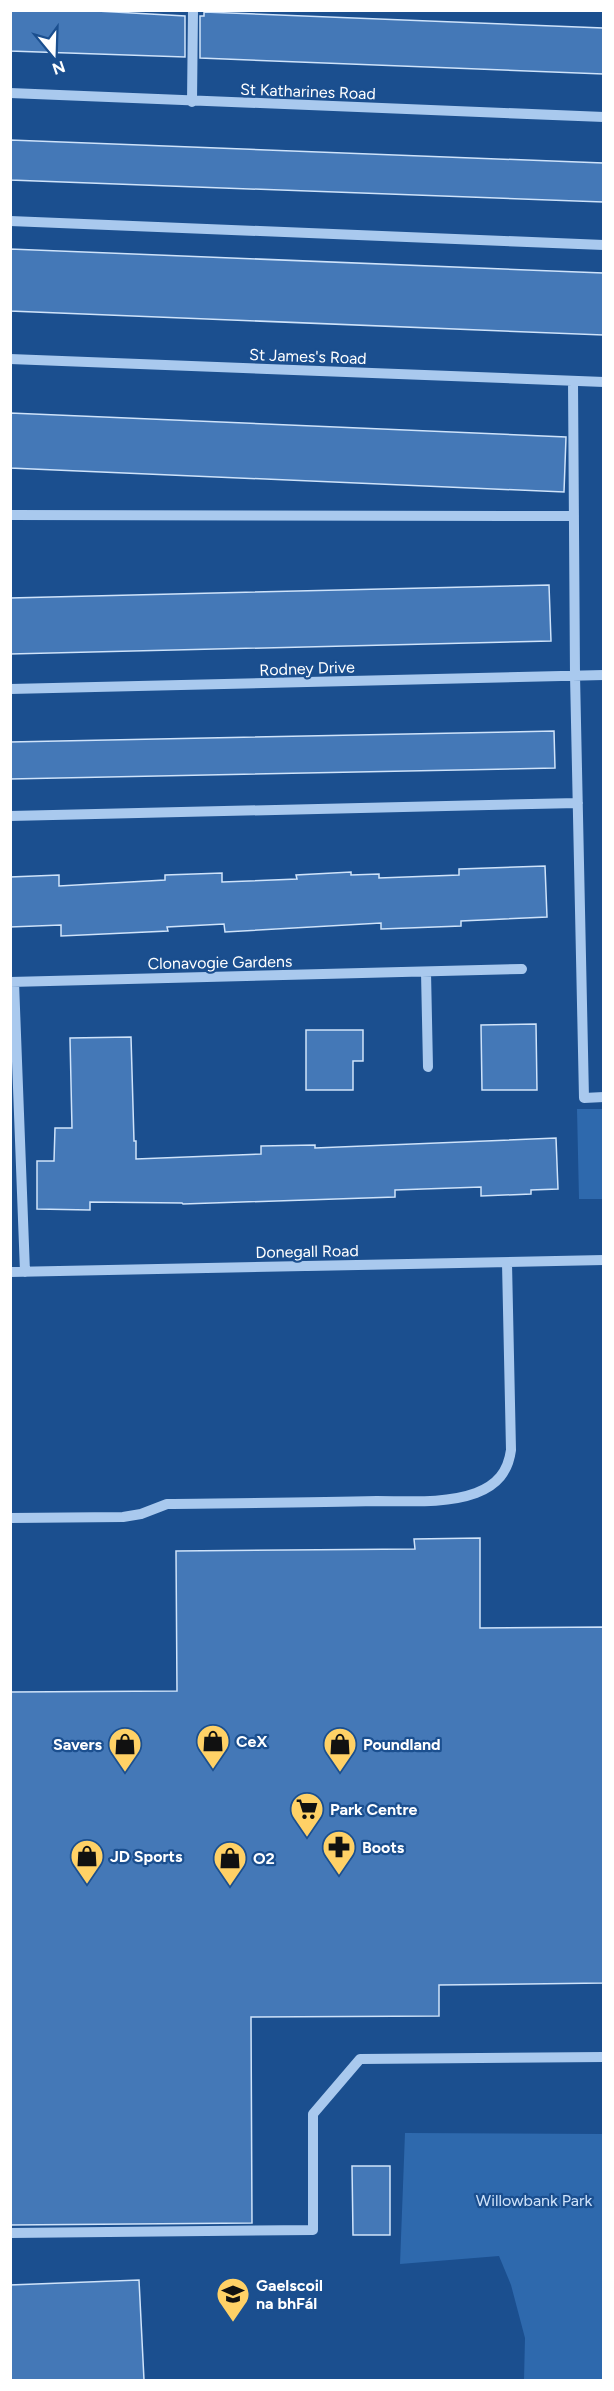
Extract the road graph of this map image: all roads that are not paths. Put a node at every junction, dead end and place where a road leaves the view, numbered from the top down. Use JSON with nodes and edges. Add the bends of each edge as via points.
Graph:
{"nodes":[{"id":1,"x":193,"y":10,"type":"edge"},
{"id":2,"x":10,"y":93,"type":"edge"},
{"id":3,"x":192,"y":102,"type":"junction"},
{"id":4,"x":603,"y":117,"type":"edge"},
{"id":5,"x":10,"y":221,"type":"edge"},
{"id":6,"x":603,"y":245,"type":"edge"},
{"id":7,"x":10,"y":359,"type":"edge"},
{"id":8,"x":573,"y":381,"type":"junction"},
{"id":9,"x":603,"y":382,"type":"edge"},
{"id":10,"x":10,"y":514,"type":"edge"},
{"id":11,"x":574,"y":516,"type":"junction"},
{"id":12,"x":575,"y":675,"type":"junction"},
{"id":13,"x":603,"y":675,"type":"edge"},
{"id":14,"x":10,"y":689,"type":"edge"},
{"id":15,"x":578,"y":803,"type":"junction"},
{"id":16,"x":10,"y":816,"type":"edge"},
{"id":17,"x":522,"y":969,"type":"dead end"},
{"id":18,"x":426,"y":972,"type":"junction"},
{"id":19,"x":12,"y":982,"type":"edge"},
{"id":20,"x":428,"y":1067,"type":"dead end"},
{"id":21,"x":603,"y":1097,"type":"edge"},
{"id":22,"x":603,"y":1260,"type":"edge"},
{"id":23,"x":507,"y":1263,"type":"junction"},
{"id":24,"x":10,"y":1272,"type":"edge"},
{"id":25,"x":25,"y":1272,"type":"junction"},
{"id":26,"x":10,"y":1518,"type":"edge"},
{"id":27,"x":603,"y":2057,"type":"edge"},
{"id":28,"x":10,"y":2233,"type":"edge"}],
"edges":[{"from":1,"to":3,"type":"street"},
{"from":2,"to":3,"type":"street","name":"St Katharines Road"},
{"from":3,"to":4,"type":"street","name":"St Katharines Road"},
{"from":5,"to":6,"type":"street"},
{"from":7,"to":8,"type":"street","name":"St James's Road"},
{"from":8,"to":9,"type":"street","name":"St James's Road"},
{"from":8,"to":11,"type":"street"},
{"from":10,"to":11,"type":"street"},
{"from":11,"to":12,"type":"street"},
{"from":12,"to":13,"type":"street","name":"Rodney Drive"},
{"from":12,"to":14,"type":"street","name":"Rodney Drive"},
{"from":12,"to":15,"type":"street"},
{"from":15,"to":16,"type":"street"},
{"from":15,"to":21,"type":"street","via":[[584,1098]]},
{"from":17,"to":18,"type":"street","name":"Clonavogie Gardens"},
{"from":18,"to":19,"type":"street","name":"Clonavogie Gardens"},
{"from":18,"to":20,"type":"street"},
{"from":19,"to":25,"type":"street","name":"Clonavogie Gardens"},
{"from":22,"to":23,"type":"street","name":"Donegall Road"},
{"from":23,"to":25,"type":"street","name":"Donegall Road"},
{"from":23,"to":26,"type":"street","via":[[511,1450],[503,1476],[491,1485],[475,1493],[426,1500],[167,1504],[123,1517]]},
{"from":24,"to":25,"type":"street","name":"Donegall Road"},
{"from":27,"to":28,"type":"street","via":[[360,2060],[313,2114],[313,2230]]}]}
